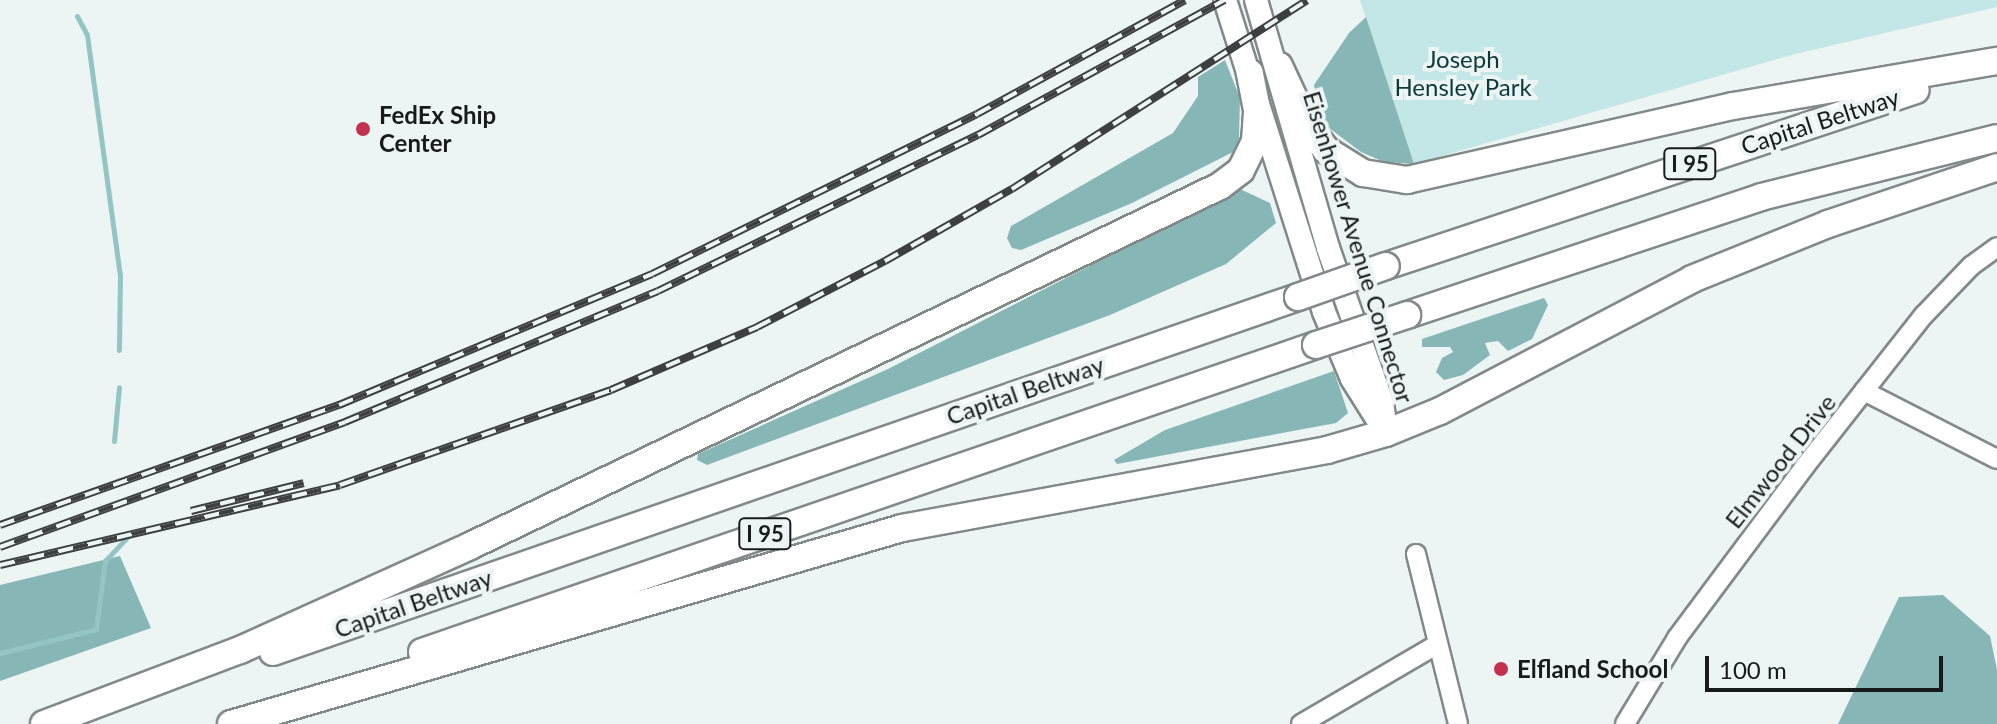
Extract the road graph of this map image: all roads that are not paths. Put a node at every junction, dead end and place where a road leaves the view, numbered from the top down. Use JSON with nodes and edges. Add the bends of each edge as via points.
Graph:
{"nodes":[{"id":1,"x":1225,"y":0,"type":"edge"},
{"id":2,"x":1256,"y":0,"type":"edge"},
{"id":3,"x":1997,"y":61,"type":"edge"},
{"id":4,"x":1279,"y":66,"type":"junction"},
{"id":5,"x":1997,"y":68,"type":"edge"},
{"id":6,"x":1250,"y":73,"type":"junction"},
{"id":7,"x":1997,"y":138,"type":"edge"},
{"id":8,"x":1997,"y":167,"type":"edge"},
{"id":9,"x":1997,"y":247,"type":"edge"},
{"id":10,"x":1864,"y":391,"type":"junction"},
{"id":11,"x":1386,"y":433,"type":"junction"},
{"id":12,"x":1997,"y":459,"type":"edge"},
{"id":13,"x":1416,"y":554,"type":"dead end"},
{"id":14,"x":1436,"y":645,"type":"junction"},
{"id":15,"x":44,"y":724,"type":"edge"},
{"id":16,"x":56,"y":724,"type":"edge"},
{"id":17,"x":214,"y":724,"type":"edge"},
{"id":18,"x":231,"y":724,"type":"edge"},
{"id":19,"x":1301,"y":724,"type":"edge"},
{"id":20,"x":1458,"y":724,"type":"edge"},
{"id":21,"x":1625,"y":724,"type":"edge"}],
"edges":[{"from":1,"to":6,"type":"main road","name":"Eisenhower Avenue Connector"},
{"from":2,"to":4,"type":"main road","name":"Eisenhower Avenue Connector"},
{"from":3,"to":4,"type":"highway","via":[[1733,106],[1407,180],[1363,173],[1326,150],[1306,124]]},
{"from":4,"to":11,"type":"main road","name":"Eisenhower Avenue Connector","via":[[1328,248],[1382,402]]},
{"from":5,"to":16,"type":"highway","name":"Capital Beltway","number":"I 95","bridge":true,"via":[[1884,98],[1386,266]]},
{"from":6,"to":11,"type":"main road","name":"Eisenhower Avenue Connector","via":[[1324,312],[1352,379]]},
{"from":6,"to":15,"type":"highway","via":[[1257,110],[1255,141],[1241,170],[1220,186],[470,546],[240,650]]},
{"from":7,"to":17,"type":"highway","name":"Capital Beltway","number":"I 95","bridge":true,"via":[[1761,197]]},
{"from":8,"to":11,"type":"highway","via":[[1828,224],[1692,279],[1440,411]]},
{"from":9,"to":10,"type":"street","name":"Elmwood Drive","via":[[1924,315]]},
{"from":10,"to":12,"type":"street"},
{"from":10,"to":21,"type":"street","name":"Elmwood Drive","via":[[1704,601]]},
{"from":11,"to":18,"type":"highway","via":[[1327,450],[902,528]]},
{"from":13,"to":14,"type":"street"},
{"from":14,"to":19,"type":"street"},
{"from":14,"to":20,"type":"street"}]}
